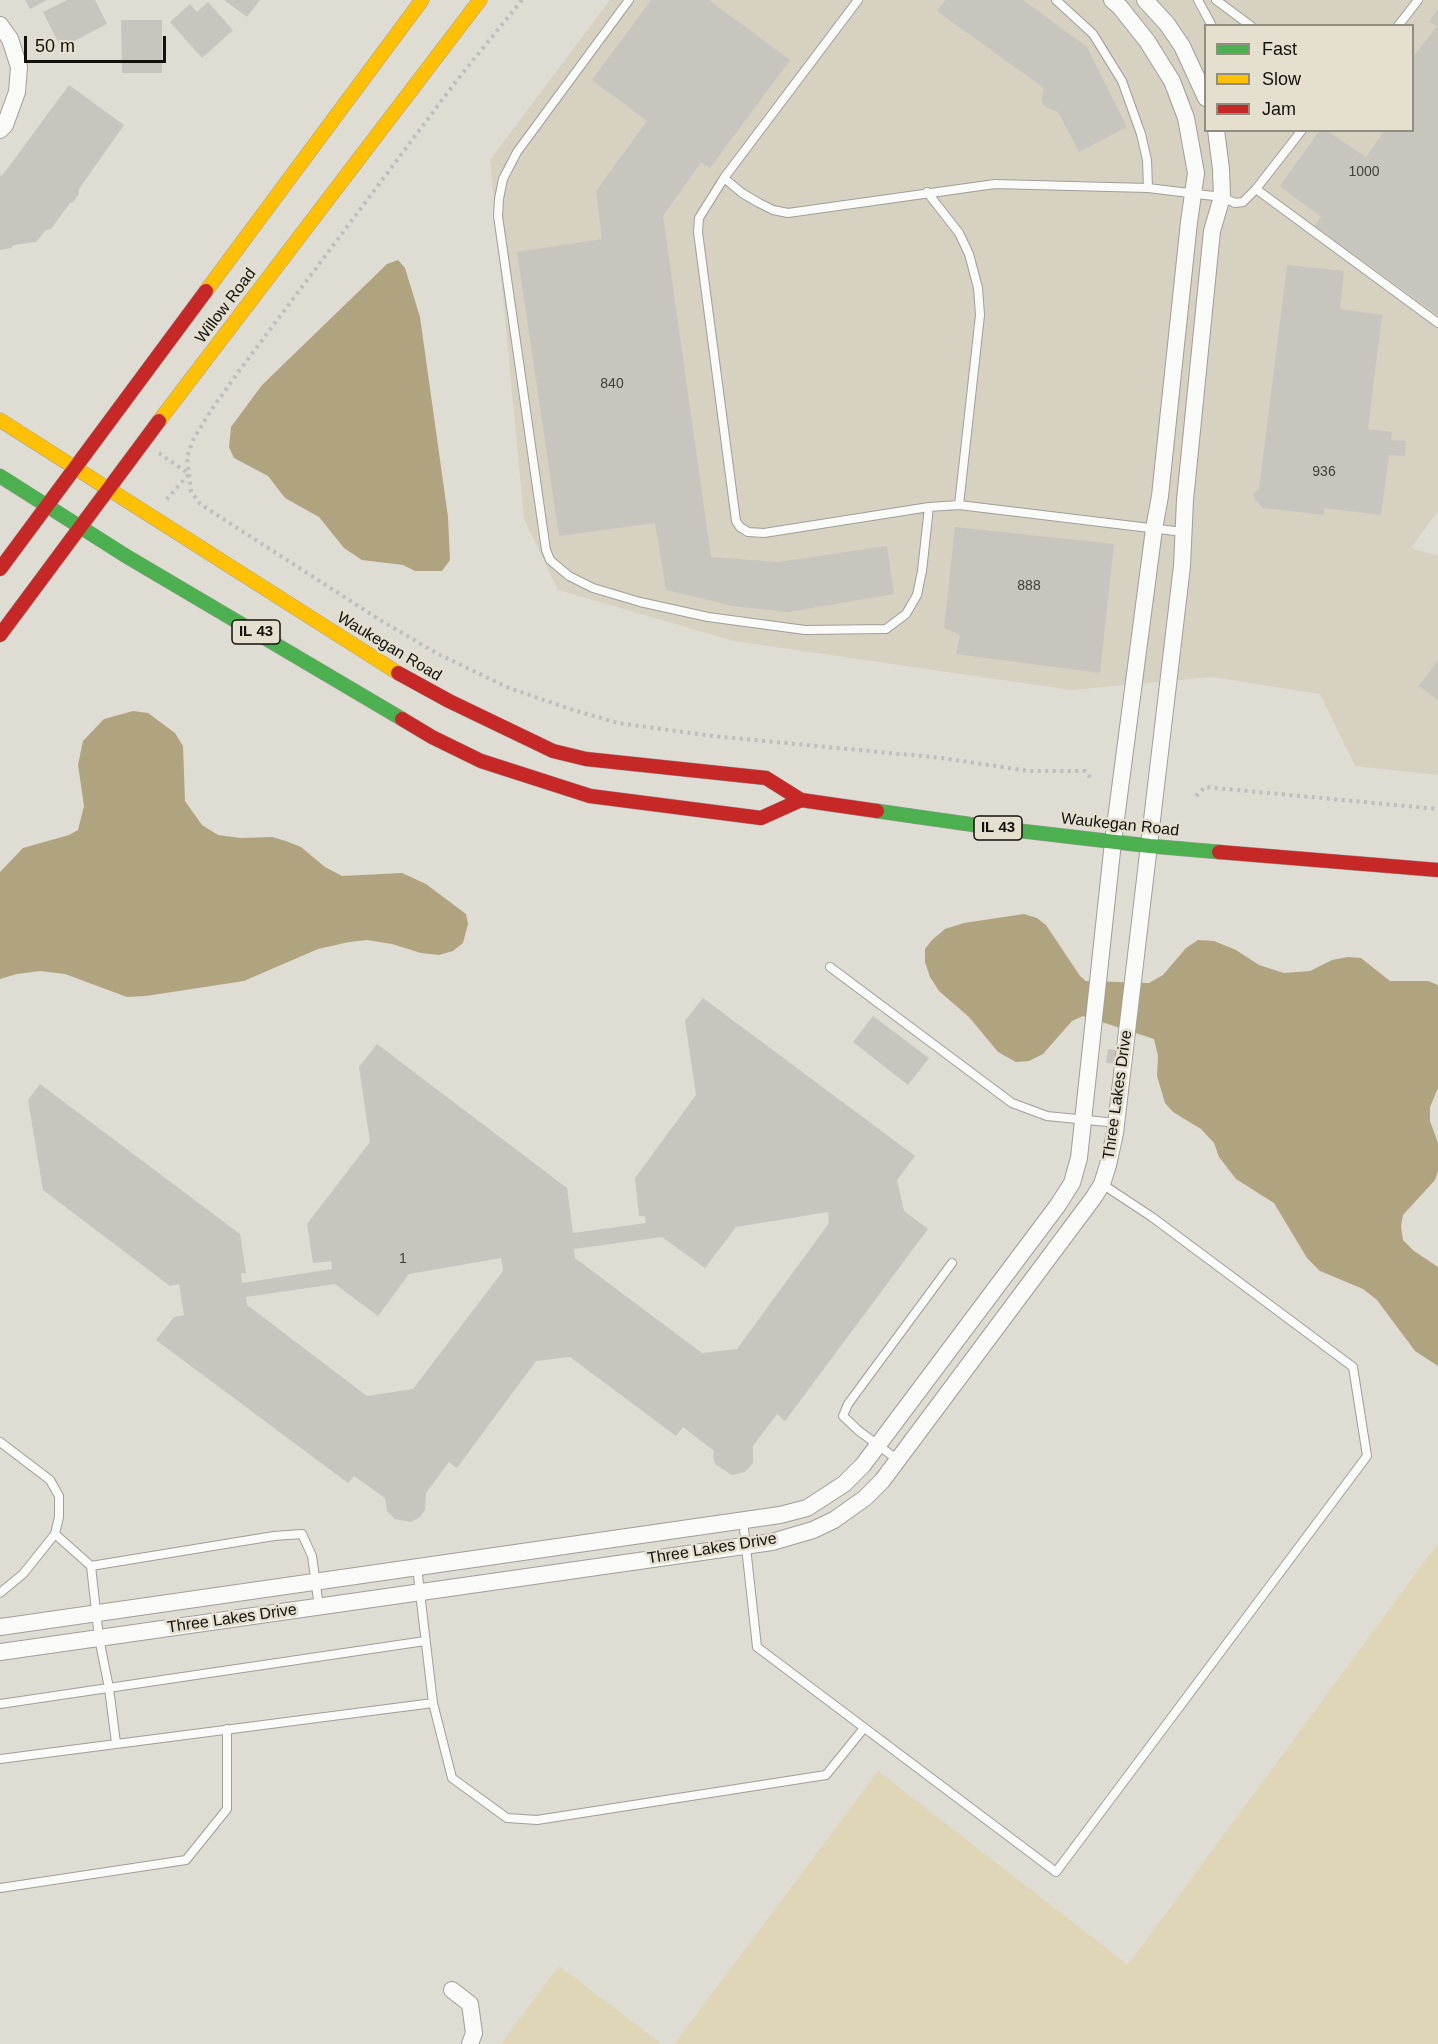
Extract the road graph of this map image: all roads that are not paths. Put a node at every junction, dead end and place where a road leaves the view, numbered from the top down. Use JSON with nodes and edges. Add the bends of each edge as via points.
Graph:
{"nodes":[{"id":1,"x":422,"y":0,"type":"edge"},
{"id":2,"x":480,"y":0,"type":"edge"},
{"id":3,"x":629,"y":0,"type":"edge"},
{"id":4,"x":858,"y":0,"type":"edge"},
{"id":5,"x":1112,"y":0,"type":"edge"},
{"id":6,"x":1145,"y":0,"type":"edge"},
{"id":7,"x":1198,"y":0,"type":"edge"},
{"id":8,"x":1216,"y":0,"type":"edge"},
{"id":9,"x":1418,"y":0,"type":"edge"},
{"id":10,"x":1060,"y":1,"type":"edge"},
{"id":11,"x":1211,"y":24,"type":"edge"},
{"id":12,"x":1248,"y":24,"type":"edge"},
{"id":13,"x":1400,"y":24,"type":"edge"},
{"id":14,"x":0,"y":25,"type":"edge"},
{"id":15,"x":1204,"y":94,"type":"edge"},
{"id":16,"x":0,"y":129,"type":"edge"},
{"id":17,"x":1216,"y":132,"type":"edge"},
{"id":18,"x":1300,"y":132,"type":"edge"},
{"id":19,"x":724,"y":178,"type":"junction"},
{"id":20,"x":1148,"y":188,"type":"junction"},
{"id":21,"x":1256,"y":189,"type":"junction"},
{"id":22,"x":927,"y":192,"type":"junction"},
{"id":23,"x":1194,"y":194,"type":"junction"},
{"id":24,"x":1222,"y":197,"type":"junction"},
{"id":25,"x":1438,"y":323,"type":"edge"},
{"id":26,"x":0,"y":420,"type":"edge"},
{"id":27,"x":76,"y":467,"type":"junction"},
{"id":28,"x":0,"y":476,"type":"edge"},
{"id":29,"x":110,"y":489,"type":"junction"},
{"id":30,"x":48,"y":506,"type":"junction"},
{"id":31,"x":959,"y":506,"type":"junction"},
{"id":32,"x":929,"y":507,"type":"junction"},
{"id":33,"x":81,"y":527,"type":"junction"},
{"id":34,"x":1154,"y":529,"type":"junction"},
{"id":35,"x":1183,"y":532,"type":"junction"},
{"id":36,"x":0,"y":569,"type":"edge"},
{"id":37,"x":0,"y":635,"type":"edge"},
{"id":38,"x":801,"y":800,"type":"junction"},
{"id":39,"x":1113,"y":842,"type":"junction"},
{"id":40,"x":1150,"y":846,"type":"junction"},
{"id":41,"x":1438,"y":870,"type":"edge"},
{"id":42,"x":830,"y":967,"type":"dead end"},
{"id":43,"x":1084,"y":1118,"type":"junction"},
{"id":44,"x":1117,"y":1123,"type":"junction"},
{"id":45,"x":1102,"y":1184,"type":"junction"},
{"id":46,"x":952,"y":1263,"type":"dead end"},
{"id":47,"x":0,"y":1442,"type":"edge"},
{"id":48,"x":878,"y":1445,"type":"junction"},
{"id":49,"x":898,"y":1460,"type":"junction"},
{"id":50,"x":743,"y":1520,"type":"junction"},
{"id":51,"x":55,"y":1534,"type":"junction"},
{"id":52,"x":746,"y":1545,"type":"junction"},
{"id":53,"x":91,"y":1566,"type":"junction"},
{"id":54,"x":417,"y":1567,"type":"junction"},
{"id":55,"x":317,"y":1582,"type":"junction"},
{"id":56,"x":419,"y":1592,"type":"junction"},
{"id":57,"x":0,"y":1593,"type":"edge"},
{"id":58,"x":319,"y":1606,"type":"junction"},
{"id":59,"x":97,"y":1614,"type":"junction"},
{"id":60,"x":0,"y":1627,"type":"edge"},
{"id":61,"x":99,"y":1638,"type":"junction"},
{"id":62,"x":425,"y":1641,"type":"junction"},
{"id":63,"x":0,"y":1652,"type":"edge"},
{"id":64,"x":109,"y":1688,"type":"junction"},
{"id":65,"x":433,"y":1703,"type":"junction"},
{"id":66,"x":0,"y":1704,"type":"edge"},
{"id":67,"x":864,"y":1728,"type":"junction"},
{"id":68,"x":227,"y":1729,"type":"junction"},
{"id":69,"x":116,"y":1743,"type":"junction"},
{"id":70,"x":0,"y":1759,"type":"edge"},
{"id":71,"x":0,"y":1888,"type":"edge"},
{"id":72,"x":452,"y":1990,"type":"dead end"},
{"id":73,"x":470,"y":2044,"type":"edge"}],
"edges":[{"from":1,"to":27,"type":"main road","name":"Willow Road"},
{"from":2,"to":29,"type":"main road","name":"Willow Road"},
{"from":3,"to":32,"type":"lane","via":[[517,152],[503,179],[499,199],[501,242],[550,560],[569,576],[593,588],[708,617],[806,630],[886,629],[906,614],[917,595]]},
{"from":4,"to":19,"type":"lane"},
{"from":5,"to":23,"type":"street","name":"Three Lakes Drive","via":[[1147,41],[1172,81],[1192,145]]},
{"from":6,"to":15,"type":"street","via":[[1182,46]]},
{"from":7,"to":11,"type":"lane"},
{"from":8,"to":12,"type":"lane"},
{"from":9,"to":13,"type":"lane"},
{"from":10,"to":20,"type":"lane","via":[[1094,34],[1122,81],[1142,134]]},
{"from":14,"to":16,"type":"street","via":[[10,39],[19,67],[17,92]]},
{"from":17,"to":24,"type":"street","name":"Three Lakes Drive"},
{"from":18,"to":21,"type":"lane"},
{"from":19,"to":22,"type":"lane","via":[[759,203],[788,213]]},
{"from":19,"to":32,"type":"lane","via":[[699,218],[698,232],[736,521],[748,532],[764,533]]},
{"from":20,"to":22,"type":"lane","via":[[995,184]]},
{"from":20,"to":23,"type":"lane"},
{"from":21,"to":24,"type":"lane","via":[[1243,202]]},
{"from":21,"to":25,"type":"lane"},
{"from":22,"to":31,"type":"lane","via":[[958,233],[969,254],[978,288],[980,315]]},
{"from":23,"to":24,"type":"lane"},
{"from":23,"to":34,"type":"street","name":"Three Lakes Drive"},
{"from":24,"to":35,"type":"street","name":"Three Lakes Drive","via":[[1212,231]]},
{"from":26,"to":27,"type":"main road","name":"Waukegan Road","number":"IL 43"},
{"from":27,"to":29,"type":"main road","name":"Waukegan Road","number":"IL 43"},
{"from":27,"to":30,"type":"main road","name":"Willow Road"},
{"from":28,"to":30,"type":"main road","number":"IL 43"},
{"from":29,"to":33,"type":"main road","name":"Willow Road"},
{"from":29,"to":38,"type":"main road","name":"Waukegan Road","number":"IL 43","via":[[412,681],[553,751],[586,759],[766,778]]},
{"from":30,"to":33,"type":"main road","number":"IL 43"},
{"from":30,"to":36,"type":"main road","name":"Willow Road"},
{"from":31,"to":32,"type":"lane"},
{"from":31,"to":34,"type":"lane"},
{"from":33,"to":37,"type":"main road","name":"Willow Road"},
{"from":33,"to":38,"type":"main road","number":"IL 43","via":[[422,730],[481,761],[590,796],[761,818]]},
{"from":34,"to":35,"type":"lane"},
{"from":34,"to":39,"type":"street","name":"Three Lakes Drive"},
{"from":35,"to":40,"type":"street","name":"Three Lakes Drive"},
{"from":38,"to":39,"type":"main road","name":"Waukegan Road","number":"IL 43"},
{"from":39,"to":40,"type":"main road","name":"Waukegan Road","number":"IL 43"},
{"from":39,"to":43,"type":"street","name":"Three Lakes Drive"},
{"from":40,"to":41,"type":"main road","name":"Waukegan Road","number":"IL 43"},
{"from":40,"to":44,"type":"street","name":"Three Lakes Drive"},
{"from":42,"to":43,"type":"lane","via":[[1012,1103],[1047,1116]]},
{"from":43,"to":44,"type":"lane"},
{"from":43,"to":48,"type":"street","name":"Three Lakes Drive","via":[[1072,1183],[1058,1206]]},
{"from":44,"to":45,"type":"street","name":"Three Lakes Drive"},
{"from":45,"to":49,"type":"street","name":"Three Lakes Drive"},
{"from":45,"to":67,"type":"lane","via":[[1353,1367],[1367,1456],[1056,1872]]},
{"from":46,"to":48,"type":"lane","via":[[843,1416]]},
{"from":47,"to":51,"type":"lane","via":[[50,1480],[59,1496]]},
{"from":48,"to":49,"type":"lane"},
{"from":48,"to":50,"type":"street","name":"Three Lakes Drive","via":[[844,1484],[807,1508]]},
{"from":49,"to":52,"type":"street","name":"Three Lakes Drive","via":[[865,1498],[834,1520],[772,1542]]},
{"from":50,"to":52,"type":"lane"},
{"from":50,"to":54,"type":"street","name":"Three Lakes Drive"},
{"from":51,"to":53,"type":"lane"},
{"from":51,"to":57,"type":"lane","via":[[23,1574]]},
{"from":52,"to":56,"type":"street","name":"Three Lakes Drive"},
{"from":52,"to":67,"type":"lane","via":[[757,1647]]},
{"from":53,"to":55,"type":"lane","via":[[302,1534]]},
{"from":53,"to":59,"type":"lane"},
{"from":54,"to":55,"type":"street","name":"Three Lakes Drive"},
{"from":54,"to":56,"type":"lane"},
{"from":55,"to":58,"type":"lane"},
{"from":55,"to":59,"type":"street","name":"Three Lakes Drive"},
{"from":56,"to":58,"type":"street","name":"Three Lakes Drive"},
{"from":56,"to":62,"type":"lane"},
{"from":58,"to":61,"type":"street","name":"Three Lakes Drive"},
{"from":59,"to":60,"type":"street","name":"Three Lakes Drive"},
{"from":59,"to":61,"type":"lane"},
{"from":61,"to":63,"type":"street","name":"Three Lakes Drive"},
{"from":61,"to":64,"type":"lane"},
{"from":62,"to":64,"type":"lane"},
{"from":62,"to":65,"type":"lane"},
{"from":64,"to":66,"type":"lane"},
{"from":64,"to":69,"type":"lane"},
{"from":65,"to":67,"type":"lane","via":[[452,1778],[507,1818],[537,1820],[826,1775]]},
{"from":65,"to":68,"type":"lane"},
{"from":68,"to":69,"type":"lane"},
{"from":68,"to":71,"type":"lane","via":[[226,1809],[186,1860]]},
{"from":69,"to":70,"type":"lane"},
{"from":72,"to":73,"type":"street","via":[[470,2004],[474,2033]]}]}
